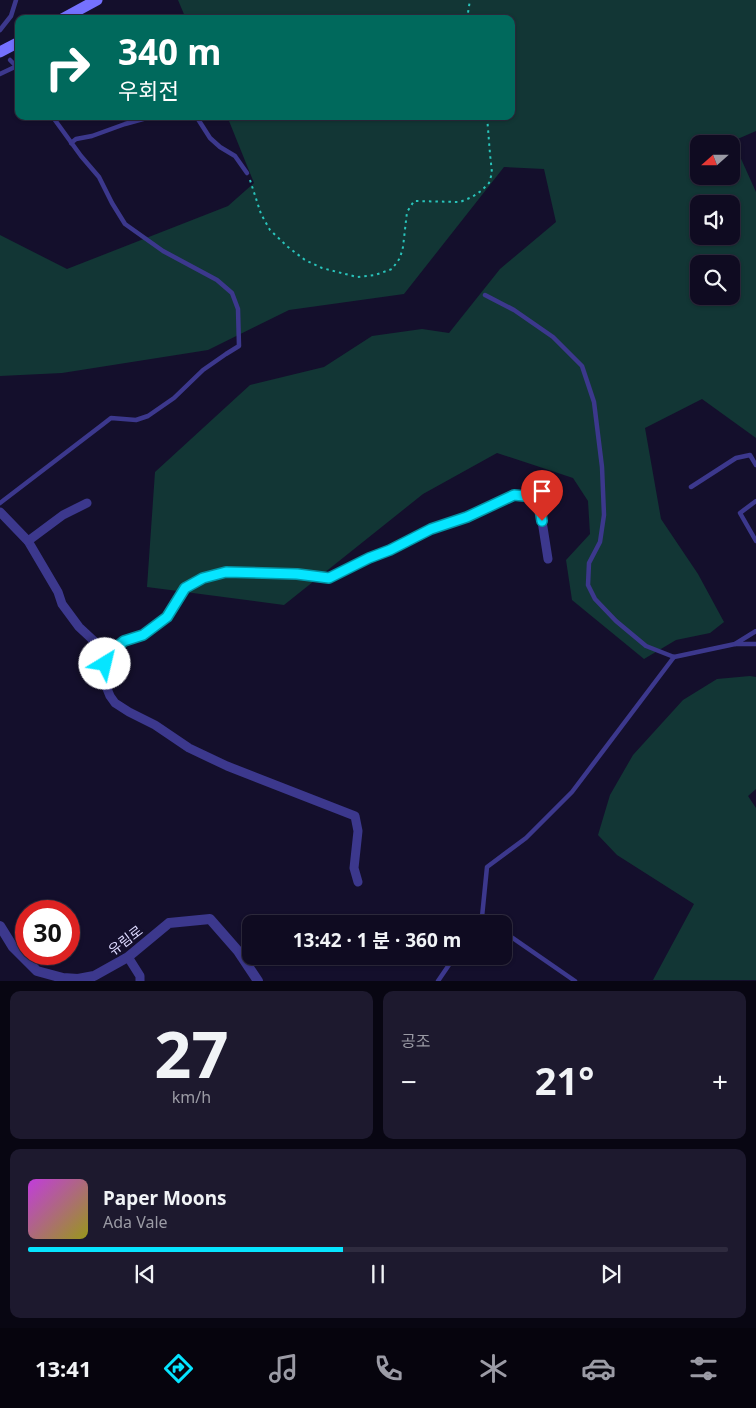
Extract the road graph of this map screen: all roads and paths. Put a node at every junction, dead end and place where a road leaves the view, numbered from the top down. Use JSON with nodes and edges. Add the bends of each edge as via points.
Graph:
{"nodes":[{"id":1,"x":16,"y":0,"type":"edge"},
{"id":2,"x":97,"y":0,"type":"edge"},
{"id":3,"x":470,"y":0,"type":"edge"},
{"id":4,"x":69,"y":15,"type":"edge"},
{"id":5,"x":468,"y":15,"type":"edge"},
{"id":6,"x":0,"y":30,"type":"edge"},
{"id":7,"x":15,"y":44,"type":"edge"},
{"id":8,"x":0,"y":52,"type":"edge"},
{"id":9,"x":10,"y":60,"type":"dead end"},
{"id":10,"x":15,"y":64,"type":"edge"},
{"id":11,"x":15,"y":67,"type":"edge"},
{"id":12,"x":0,"y":74,"type":"edge"},
{"id":13,"x":55,"y":120,"type":"edge"},
{"id":14,"x":140,"y":120,"type":"edge"},
{"id":15,"x":199,"y":120,"type":"edge"},
{"id":16,"x":488,"y":120,"type":"edge"},
{"id":17,"x":71,"y":143,"type":"junction"},
{"id":18,"x":247,"y":173,"type":"joint"},
{"id":19,"x":485,"y":295,"type":"dead end"},
{"id":20,"x":756,"y":465,"type":"edge"},
{"id":21,"x":691,"y":487,"type":"dead end"},
{"id":22,"x":756,"y":501,"type":"edge"},
{"id":23,"x":0,"y":503,"type":"edge"},
{"id":24,"x":87,"y":503,"type":"dead end"},
{"id":25,"x":0,"y":512,"type":"edge"},
{"id":26,"x":28,"y":541,"type":"junction"},
{"id":27,"x":756,"y":542,"type":"edge"},
{"id":28,"x":548,"y":559,"type":"dead end"},
{"id":29,"x":756,"y":630,"type":"edge"},
{"id":30,"x":735,"y":644,"type":"junction"},
{"id":31,"x":756,"y":644,"type":"edge"},
{"id":32,"x":108,"y":654,"type":"junction"},
{"id":33,"x":674,"y":657,"type":"junction"},
{"id":34,"x":358,"y":882,"type":"dead end"},
{"id":35,"x":482,"y":915,"type":"edge"},
{"id":36,"x":0,"y":926,"type":"edge"},
{"id":37,"x":512,"y":937,"type":"edge"},
{"id":38,"x":128,"y":957,"type":"junction"},
{"id":39,"x":449,"y":965,"type":"edge"},
{"id":40,"x":140,"y":980,"type":"edge"},
{"id":41,"x":258,"y":980,"type":"edge"},
{"id":42,"x":438,"y":980,"type":"edge"},
{"id":43,"x":575,"y":980,"type":"edge"}],
"edges":[{"from":1,"to":6,"type":"lane","via":[[11,16]]},
{"from":2,"to":4,"type":"main road"},
{"from":3,"to":5,"type":"path"},
{"from":7,"to":8,"type":"main road"},
{"from":9,"to":10,"type":"lane"},
{"from":11,"to":12,"type":"lane"},
{"from":13,"to":17,"type":"lane"},
{"from":14,"to":17,"type":"lane"},
{"from":15,"to":18,"type":"lane","via":[[210,138],[235,156]]},
{"from":16,"to":18,"type":"path","via":[[492,174],[489,184],[481,192],[460,202],[414,201],[407,212],[400,258],[392,269],[375,275],[357,277],[322,268],[288,247],[270,230],[261,214]]},
{"from":17,"to":23,"type":"lane","via":[[99,177],[125,224],[163,252],[217,280],[232,293],[238,309],[239,346],[203,370],[174,398],[148,416],[136,420],[111,418]]},
{"from":19,"to":33,"type":"lane","via":[[553,337],[582,366],[594,402],[604,516],[600,542],[589,563],[588,585],[595,599],[616,621],[646,646]]},
{"from":20,"to":21,"type":"lane","via":[[750,454],[736,458]]},
{"from":22,"to":27,"type":"lane","via":[[740,513]]},
{"from":24,"to":26,"type":"street","via":[[63,515]]},
{"from":25,"to":26,"type":"street"},
{"from":26,"to":32,"type":"street","via":[[62,604],[79,628]]},
{"from":28,"to":32,"type":"street","via":[[539,502],[535,497],[514,495],[467,517],[431,529],[329,578],[226,572],[203,578],[185,588],[167,617],[143,635],[124,641]]},
{"from":29,"to":30,"type":"lane"},
{"from":30,"to":31,"type":"lane"},
{"from":30,"to":33,"type":"lane"},
{"from":32,"to":34,"type":"street","via":[[101,674],[110,696],[129,712],[226,766],[355,816],[358,830],[354,868]]},
{"from":33,"to":35,"type":"lane","via":[[572,792],[526,838],[487,867]]},
{"from":36,"to":38,"type":"street","name":"유림로","via":[[13,947],[37,971],[63,978],[94,976]]},
{"from":37,"to":43,"type":"lane"},
{"from":38,"to":40,"type":"street"},
{"from":38,"to":41,"type":"street","name":"유림로","via":[[169,923],[210,919]]},
{"from":39,"to":42,"type":"lane"}]}
